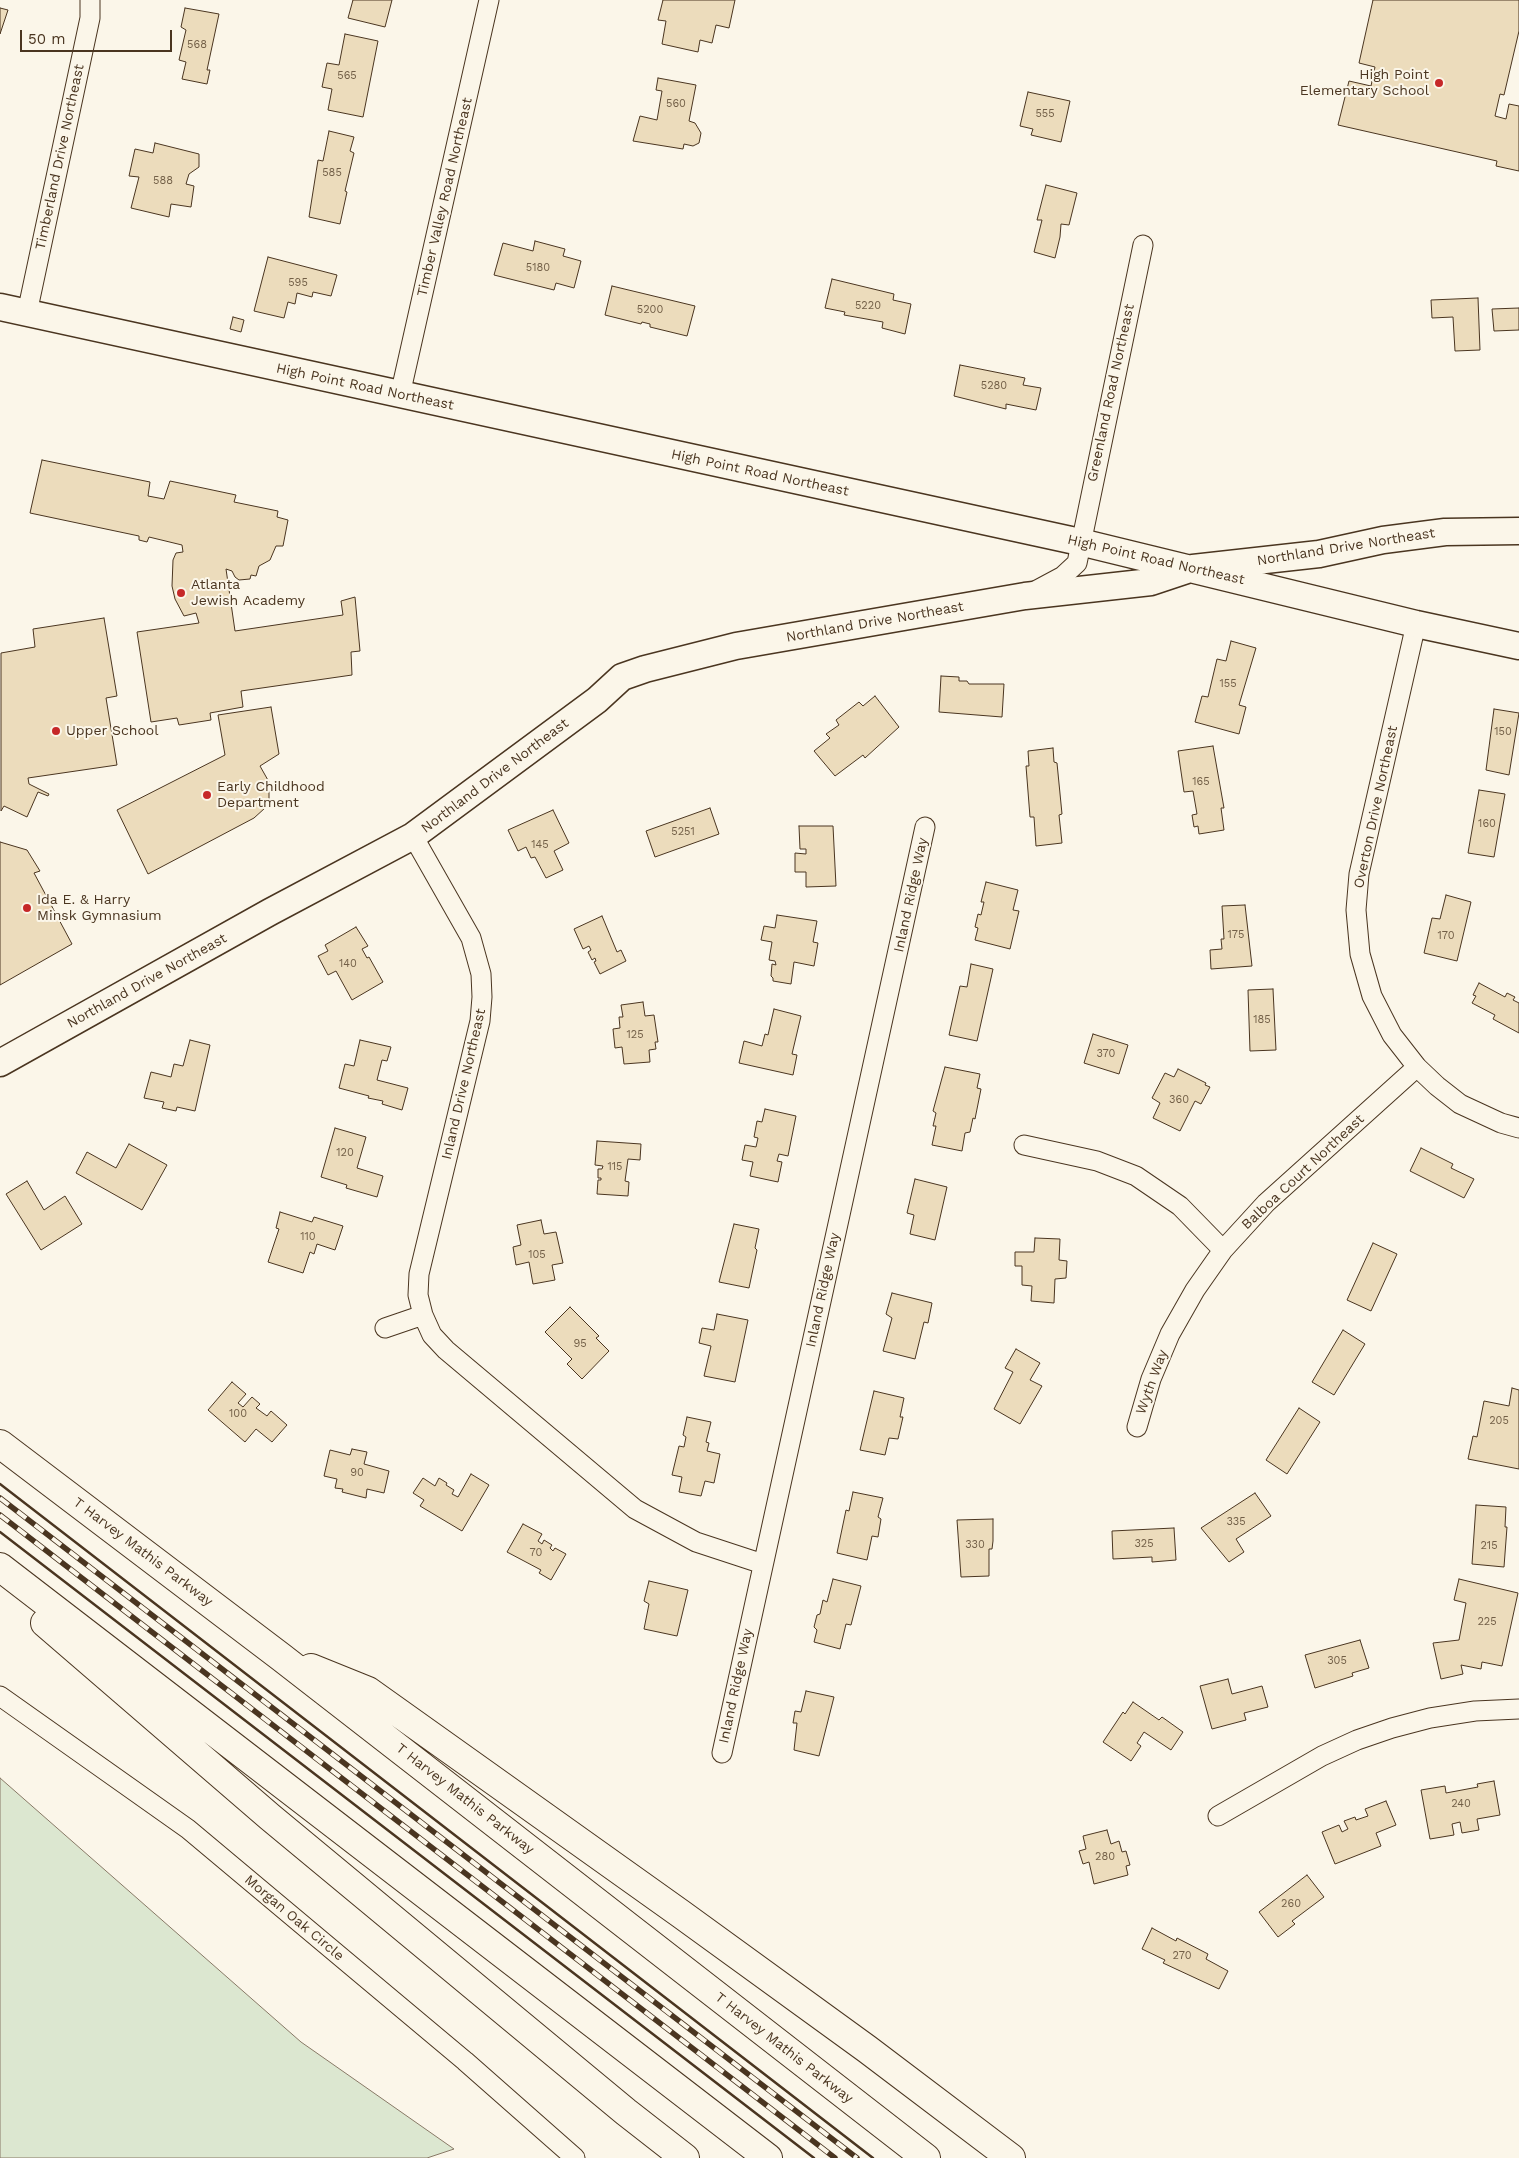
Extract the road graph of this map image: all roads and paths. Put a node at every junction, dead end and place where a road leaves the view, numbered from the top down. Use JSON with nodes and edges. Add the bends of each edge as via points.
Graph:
{"nodes":[{"id":1,"x":90,"y":0,"type":"edge"},
{"id":2,"x":489,"y":0,"type":"edge"},
{"id":3,"x":1143,"y":244,"type":"dead end"},
{"id":4,"x":0,"y":307,"type":"edge"},
{"id":5,"x":27,"y":313,"type":"junction"},
{"id":6,"x":400,"y":395,"type":"junction"},
{"id":7,"x":1519,"y":531,"type":"edge"},
{"id":8,"x":1080,"y":542,"type":"junction"},
{"id":9,"x":1193,"y":568,"type":"junction"},
{"id":10,"x":1025,"y":596,"type":"junction"},
{"id":11,"x":1416,"y":624,"type":"junction"},
{"id":12,"x":1519,"y":646,"type":"edge"},
{"id":13,"x":925,"y":827,"type":"dead end"},
{"id":14,"x":413,"y":836,"type":"junction"},
{"id":15,"x":0,"y":1063,"type":"edge"},
{"id":16,"x":1417,"y":1066,"type":"junction"},
{"id":17,"x":1519,"y":1128,"type":"edge"},
{"id":18,"x":1024,"y":1145,"type":"dead end"},
{"id":19,"x":1223,"y":1250,"type":"junction"},
{"id":20,"x":423,"y":1315,"type":"junction"},
{"id":21,"x":385,"y":1328,"type":"dead end"},
{"id":22,"x":1169,"y":1337,"type":"joint"},
{"id":23,"x":1137,"y":1428,"type":"dead end"},
{"id":24,"x":0,"y":1444,"type":"edge"},
{"id":25,"x":763,"y":1564,"type":"junction"},
{"id":26,"x":0,"y":1567,"type":"edge"},
{"id":27,"x":0,"y":1584,"type":"edge"},
{"id":28,"x":282,"y":1657,"type":"junction"},
{"id":29,"x":0,"y":1696,"type":"edge"},
{"id":30,"x":1519,"y":1709,"type":"edge"},
{"id":31,"x":722,"y":1753,"type":"dead end"},
{"id":32,"x":1218,"y":1816,"type":"dead end"},
{"id":33,"x":575,"y":2158,"type":"edge"},
{"id":34,"x":685,"y":2158,"type":"edge"},
{"id":35,"x":768,"y":2158,"type":"edge"},
{"id":36,"x":926,"y":2158,"type":"edge"},
{"id":37,"x":1011,"y":2158,"type":"edge"}],
"edges":[{"from":1,"to":5,"type":"street","name":"Timberland Drive Northeast","via":[[90,18]]},
{"from":2,"to":6,"type":"street","name":"Timber Valley Road Northeast"},
{"from":3,"to":8,"type":"street","name":"Greenland Road Northeast"},
{"from":4,"to":5,"type":"street","name":"High Point Road Northeast"},
{"from":5,"to":6,"type":"street","name":"High Point Road Northeast"},
{"from":6,"to":8,"type":"street","name":"High Point Road Northeast"},
{"from":7,"to":9,"type":"street","name":"Northland Drive Northeast","via":[[1445,532],[1383,540],[1319,554]]},
{"from":8,"to":9,"type":"street","name":"High Point Road Northeast"},
{"from":8,"to":10,"type":"street","name":"Northland Drive Northeast","via":[[1077,563],[1063,576]]},
{"from":9,"to":10,"type":"street","name":"Northland Drive Northeast","via":[[1152,582]]},
{"from":9,"to":11,"type":"street","name":"High Point Road Northeast"},
{"from":10,"to":14,"type":"street","name":"Northland Drive Northeast","via":[[736,646],[622,678]]},
{"from":11,"to":12,"type":"street","name":"High Point Road Northeast"},
{"from":11,"to":16,"type":"street","name":"Overton Drive Northeast","via":[[1359,874],[1356,910],[1360,954],[1372,996],[1392,1035]]},
{"from":13,"to":25,"type":"street","name":"Inland Ridge Way"},
{"from":14,"to":15,"type":"street","name":"Northland Drive Northeast"},
{"from":14,"to":20,"type":"street","name":"Inland Drive Northeast","via":[[471,938],[481,974],[482,997],[480,1021],[419,1274],[418,1295]]},
{"from":16,"to":17,"type":"street","name":"Overton Drive Northeast","via":[[1460,1104]]},
{"from":16,"to":19,"type":"street","name":"Balboa Court Northeast","via":[[1266,1203]]},
{"from":18,"to":19,"type":"street","via":[[1098,1161],[1136,1176],[1180,1206]]},
{"from":19,"to":22,"type":"street","name":"Balboa Court Northeast","via":[[1194,1290]]},
{"from":20,"to":21,"type":"street"},
{"from":20,"to":25,"type":"street","name":"Inland Drive Northeast","via":[[432,1335],[446,1350],[635,1509],[696,1542]]},
{"from":22,"to":23,"type":"street","name":"Wyth Way","via":[[1151,1379]]},
{"from":24,"to":28,"type":"highway","name":"T Harvey Mathis Parkway"},
{"from":25,"to":31,"type":"street","name":"Inland Ridge Way"},
{"from":26,"to":35,"type":"highway"},
{"from":27,"to":34,"type":"highway","via":[[262,1811]]},
{"from":28,"to":36,"type":"highway","name":"T Harvey Mathis Parkway"},
{"from":28,"to":37,"type":"highway","via":[[368,1691],[745,1960]]},
{"from":29,"to":33,"type":"street","name":"Morgan Oak Circle","via":[[188,1829],[465,2061]]},
{"from":30,"to":32,"type":"street","via":[[1430,1718],[1357,1740],[1322,1756]]}]}
